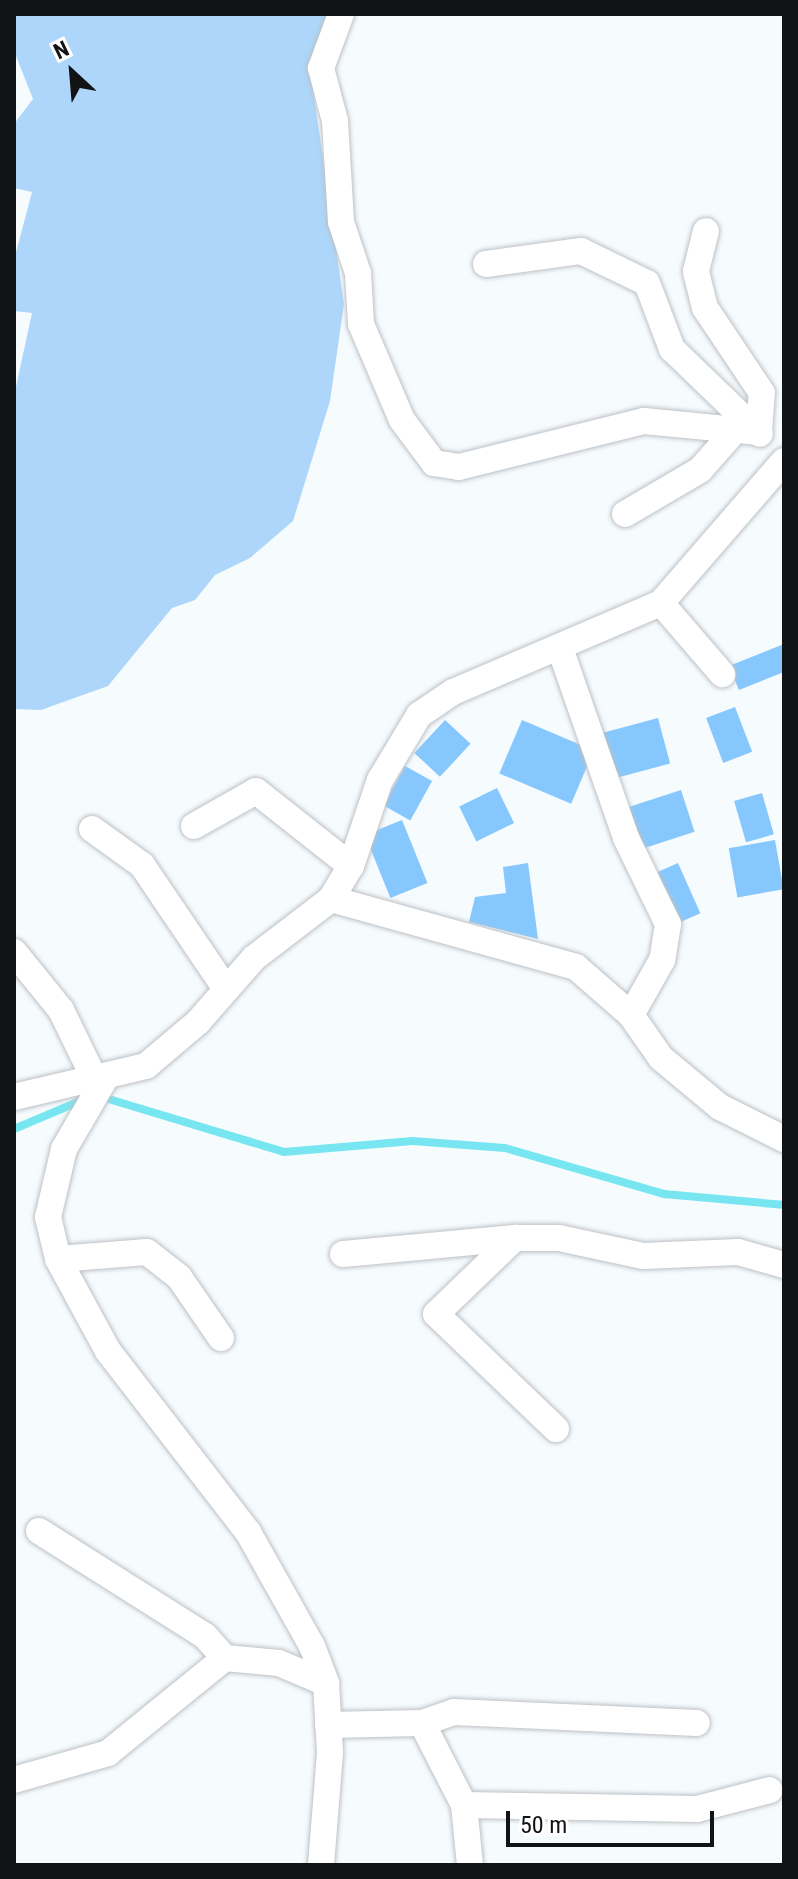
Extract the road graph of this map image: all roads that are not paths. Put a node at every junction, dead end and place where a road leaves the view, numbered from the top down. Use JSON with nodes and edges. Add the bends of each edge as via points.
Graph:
{"nodes":[{"id":1,"x":341,"y":14,"type":"edge"},
{"id":2,"x":706,"y":231,"type":"dead end"},
{"id":3,"x":486,"y":264,"type":"dead end"},
{"id":4,"x":748,"y":430,"type":"junction"},
{"id":5,"x":784,"y":461,"type":"edge"},
{"id":6,"x":625,"y":514,"type":"dead end"},
{"id":7,"x":661,"y":603,"type":"junction"},
{"id":8,"x":561,"y":651,"type":"junction"},
{"id":9,"x":722,"y":674,"type":"dead end"},
{"id":10,"x":194,"y":826,"type":"dead end"},
{"id":11,"x":92,"y":829,"type":"dead end"},
{"id":12,"x":351,"y":866,"type":"junction"},
{"id":13,"x":331,"y":899,"type":"junction"},
{"id":14,"x":14,"y":952,"type":"edge"},
{"id":15,"x":224,"y":986,"type":"junction"},
{"id":16,"x":631,"y":1015,"type":"junction"},
{"id":17,"x":101,"y":1078,"type":"junction"},
{"id":18,"x":14,"y":1097,"type":"edge"},
{"id":19,"x":784,"y":1139,"type":"edge"},
{"id":20,"x":515,"y":1238,"type":"junction"},
{"id":21,"x":343,"y":1254,"type":"dead end"},
{"id":22,"x":58,"y":1259,"type":"junction"},
{"id":23,"x":784,"y":1265,"type":"edge"},
{"id":24,"x":221,"y":1338,"type":"dead end"},
{"id":25,"x":556,"y":1429,"type":"dead end"},
{"id":26,"x":39,"y":1531,"type":"dead end"},
{"id":27,"x":225,"y":1658,"type":"junction"},
{"id":28,"x":326,"y":1683,"type":"junction"},
{"id":29,"x":422,"y":1723,"type":"junction"},
{"id":30,"x":697,"y":1723,"type":"dead end"},
{"id":31,"x":328,"y":1725,"type":"junction"},
{"id":32,"x":14,"y":1780,"type":"edge"},
{"id":33,"x":770,"y":1790,"type":"dead end"},
{"id":34,"x":464,"y":1805,"type":"junction"},
{"id":35,"x":321,"y":1865,"type":"edge"},
{"id":36,"x":470,"y":1865,"type":"edge"}],
"edges":[{"from":1,"to":4,"type":"street","via":[[321,68],[338,144],[341,222],[371,357],[418,449],[434,463],[459,467],[644,421]]},
{"from":2,"to":4,"type":"street","via":[[696,271],[705,308],[762,393]]},
{"from":3,"to":4,"type":"street","via":[[581,251],[647,283],[672,349]]},
{"from":4,"to":5,"type":"street"},
{"from":4,"to":6,"type":"street","via":[[700,470]]},
{"from":5,"to":7,"type":"street"},
{"from":7,"to":8,"type":"street"},
{"from":7,"to":9,"type":"street"},
{"from":8,"to":12,"type":"street","via":[[453,692],[419,715],[380,780]]},
{"from":8,"to":16,"type":"street","via":[[626,838],[668,924],[662,960]]},
{"from":10,"to":12,"type":"street","via":[[256,791]]},
{"from":11,"to":15,"type":"street","via":[[142,865]]},
{"from":12,"to":13,"type":"street"},
{"from":13,"to":15,"type":"street"},
{"from":13,"to":16,"type":"street","via":[[545,953],[576,967]]},
{"from":14,"to":17,"type":"street","via":[[61,1010]]},
{"from":15,"to":17,"type":"street","via":[[198,1022],[146,1066]]},
{"from":16,"to":19,"type":"street","via":[[661,1058],[720,1107]]},
{"from":17,"to":18,"type":"street"},
{"from":17,"to":22,"type":"street","via":[[64,1149],[48,1217]]},
{"from":20,"to":21,"type":"street"},
{"from":20,"to":23,"type":"street","via":[[559,1238],[643,1256],[738,1252]]},
{"from":20,"to":25,"type":"street","via":[[436,1314]]},
{"from":22,"to":24,"type":"street","via":[[147,1252],[179,1277]]},
{"from":22,"to":28,"type":"street","via":[[108,1351],[248,1532]]},
{"from":26,"to":27,"type":"street","via":[[129,1583],[205,1636]]},
{"from":27,"to":28,"type":"street","via":[[279,1663]]},
{"from":27,"to":32,"type":"street","via":[[108,1753]]},
{"from":28,"to":31,"type":"street"},
{"from":29,"to":30,"type":"street","via":[[454,1712]]},
{"from":29,"to":31,"type":"street"},
{"from":29,"to":34,"type":"street"},
{"from":31,"to":35,"type":"street"},
{"from":33,"to":34,"type":"street","via":[[697,1809]]},
{"from":34,"to":36,"type":"street"}]}
